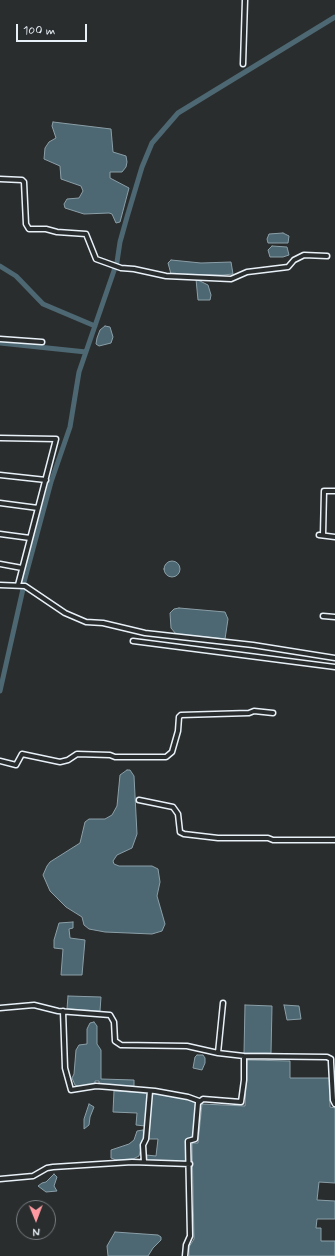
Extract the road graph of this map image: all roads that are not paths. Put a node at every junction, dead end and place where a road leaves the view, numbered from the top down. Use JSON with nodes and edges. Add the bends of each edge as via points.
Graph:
{"nodes":[{"id":1,"x":246,"y":0,"type":"edge"},
{"id":2,"x":244,"y":64,"type":"dead end"},
{"id":3,"x":0,"y":179,"type":"edge"},
{"id":4,"x":327,"y":256,"type":"dead end"},
{"id":5,"x":0,"y":339,"type":"edge"},
{"id":6,"x":42,"y":342,"type":"dead end"},
{"id":7,"x":0,"y":438,"type":"edge"},
{"id":8,"x":0,"y":475,"type":"edge"},
{"id":9,"x":46,"y":480,"type":"junction"},
{"id":10,"x":335,"y":491,"type":"edge"},
{"id":11,"x":0,"y":503,"type":"edge"},
{"id":12,"x":38,"y":508,"type":"junction"},
{"id":13,"x":0,"y":534,"type":"edge"},
{"id":14,"x":335,"y":537,"type":"edge"},
{"id":15,"x":30,"y":538,"type":"junction"},
{"id":16,"x":0,"y":564,"type":"edge"},
{"id":17,"x":22,"y":568,"type":"junction"},
{"id":18,"x":0,"y":585,"type":"edge"},
{"id":19,"x":18,"y":585,"type":"junction"},
{"id":20,"x":323,"y":616,"type":"dead end"},
{"id":21,"x":335,"y":617,"type":"edge"},
{"id":22,"x":133,"y":641,"type":"dead end"},
{"id":23,"x":335,"y":658,"type":"edge"},
{"id":24,"x":335,"y":667,"type":"edge"},
{"id":25,"x":273,"y":713,"type":"dead end"},
{"id":26,"x":0,"y":761,"type":"edge"},
{"id":27,"x":139,"y":800,"type":"dead end"},
{"id":28,"x":335,"y":840,"type":"edge"},
{"id":29,"x":223,"y":1003,"type":"dead end"},
{"id":30,"x":0,"y":1008,"type":"edge"},
{"id":31,"x":63,"y":1011,"type":"junction"},
{"id":32,"x":218,"y":1053,"type":"junction"},
{"id":33,"x":244,"y":1056,"type":"junction"},
{"id":34,"x":150,"y":1091,"type":"junction"},
{"id":35,"x":199,"y":1101,"type":"junction"},
{"id":36,"x":335,"y":1104,"type":"edge"},
{"id":37,"x":144,"y":1162,"type":"junction"},
{"id":38,"x":190,"y":1164,"type":"junction"},
{"id":39,"x":0,"y":1179,"type":"edge"},
{"id":40,"x":185,"y":1256,"type":"edge"}],
"edges":[{"from":1,"to":2,"type":"street"},
{"from":3,"to":4,"type":"street","via":[[24,182],[28,229],[86,234],[96,260],[102,260],[110,266],[166,276],[231,279],[247,272],[288,267],[304,255]]},
{"from":5,"to":6,"type":"street"},
{"from":7,"to":9,"type":"street","via":[[56,439]]},
{"from":8,"to":9,"type":"street"},
{"from":9,"to":12,"type":"street"},
{"from":10,"to":14,"type":"street","via":[[324,491],[321,535]]},
{"from":11,"to":12,"type":"street"},
{"from":12,"to":15,"type":"street"},
{"from":13,"to":15,"type":"street"},
{"from":15,"to":17,"type":"street"},
{"from":16,"to":17,"type":"street"},
{"from":17,"to":19,"type":"street"},
{"from":18,"to":19,"type":"street"},
{"from":19,"to":23,"type":"street","via":[[30,589],[73,618],[86,622],[103,623],[145,633],[253,645]]},
{"from":20,"to":21,"type":"street"},
{"from":22,"to":24,"type":"street"},
{"from":25,"to":26,"type":"street","via":[[254,711],[181,715],[172,752],[166,757],[77,754],[60,762],[22,754],[16,765]]},
{"from":27,"to":28,"type":"street","via":[[173,807],[178,814],[180,832],[184,834],[218,838]]},
{"from":29,"to":32,"type":"street"},
{"from":30,"to":31,"type":"street","via":[[34,1005]]},
{"from":31,"to":32,"type":"street","via":[[110,1015],[114,1022],[116,1044],[187,1046]]},
{"from":31,"to":34,"type":"street","via":[[65,1068],[71,1090],[96,1086]]},
{"from":32,"to":33,"type":"street"},
{"from":33,"to":35,"type":"street","via":[[241,1102],[204,1099]]},
{"from":33,"to":36,"type":"street","via":[[331,1059]]},
{"from":34,"to":35,"type":"street"},
{"from":34,"to":37,"type":"street","via":[[146,1140],[143,1144]]},
{"from":35,"to":38,"type":"street","via":[[195,1139],[188,1141]]},
{"from":37,"to":38,"type":"street"},
{"from":37,"to":39,"type":"street","via":[[47,1168],[33,1176]]},
{"from":38,"to":40,"type":"street","via":[[190,1236]]}]}
